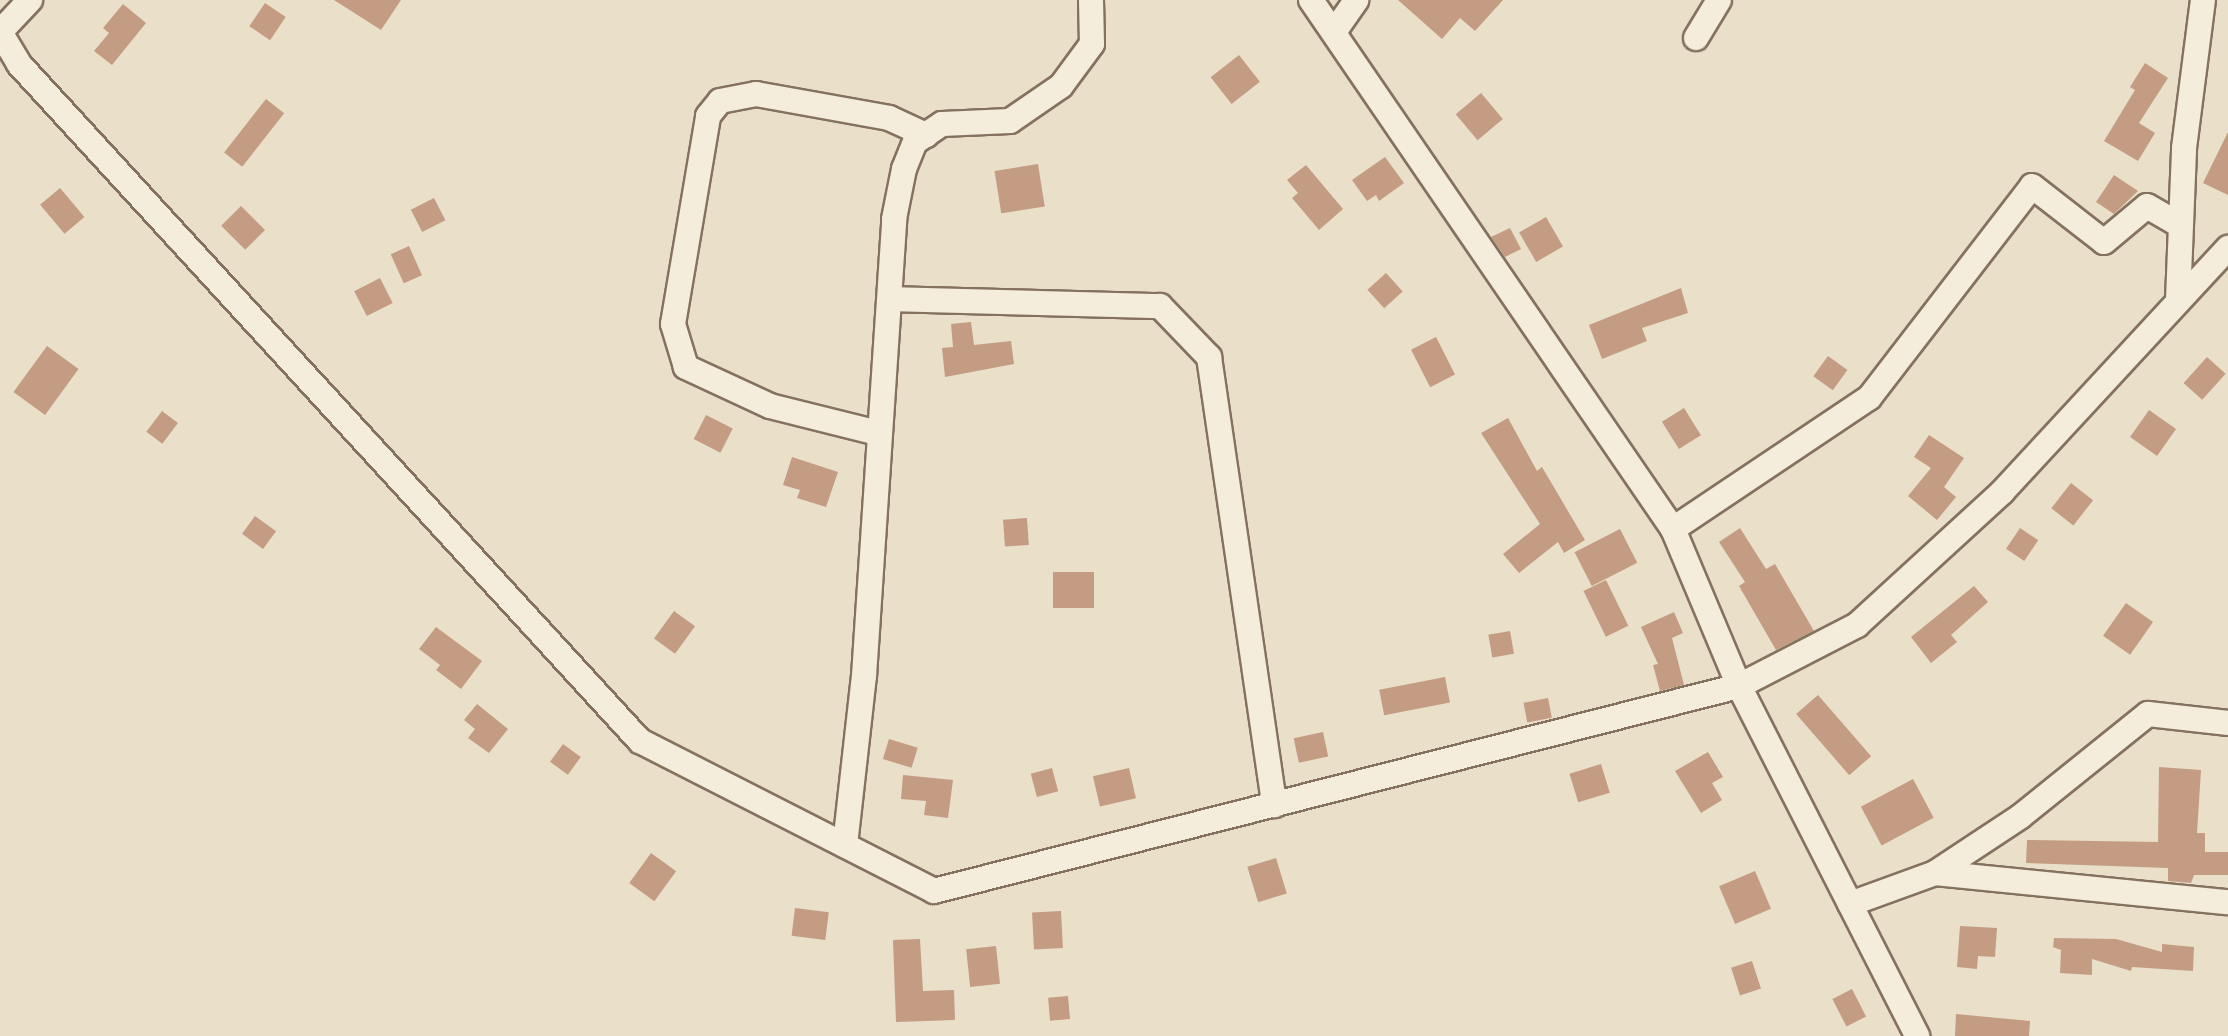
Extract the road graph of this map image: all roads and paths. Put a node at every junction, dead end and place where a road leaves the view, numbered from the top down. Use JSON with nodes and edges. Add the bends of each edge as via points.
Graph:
{"nodes":[{"id":1,"x":30,"y":0,"type":"edge"},
{"id":2,"x":1091,"y":0,"type":"edge"},
{"id":3,"x":1311,"y":0,"type":"edge"},
{"id":4,"x":1356,"y":0,"type":"edge"},
{"id":5,"x":1719,"y":0,"type":"edge"},
{"id":6,"x":2203,"y":0,"type":"edge"},
{"id":7,"x":0,"y":32,"type":"edge"},
{"id":8,"x":1334,"y":32,"type":"junction"},
{"id":9,"x":1696,"y":38,"type":"dead end"},
{"id":10,"x":926,"y":135,"type":"junction"},
{"id":11,"x":2181,"y":226,"type":"junction"},
{"id":12,"x":2228,"y":248,"type":"edge"},
{"id":13,"x":890,"y":299,"type":"junction"},
{"id":14,"x":2178,"y":300,"type":"junction"},
{"id":15,"x":878,"y":433,"type":"junction"},
{"id":16,"x":1673,"y":529,"type":"junction"},
{"id":17,"x":1740,"y":686,"type":"junction"},
{"id":18,"x":2228,"y":723,"type":"edge"},
{"id":19,"x":1274,"y":805,"type":"junction"},
{"id":20,"x":845,"y":845,"type":"junction"},
{"id":21,"x":1935,"y":873,"type":"junction"},
{"id":22,"x":2228,"y":902,"type":"edge"},
{"id":23,"x":1850,"y":904,"type":"junction"},
{"id":24,"x":1917,"y":1036,"type":"edge"}],
"edges":[{"from":1,"to":7,"type":"street"},
{"from":2,"to":10,"type":"street","via":[[1092,44],[1061,86],[1010,121],[942,124]]},
{"from":3,"to":8,"type":"street"},
{"from":4,"to":8,"type":"street"},
{"from":5,"to":9,"type":"street"},
{"from":6,"to":11,"type":"street","via":[[2184,148]]},
{"from":7,"to":20,"type":"street","via":[[19,64],[640,741]]},
{"from":8,"to":16,"type":"street"},
{"from":10,"to":13,"type":"street","via":[[915,142],[904,169],[894,219]]},
{"from":10,"to":15,"type":"street","via":[[889,118],[756,94],[720,101],[708,116],[673,324],[686,367],[770,406]]},
{"from":11,"to":14,"type":"street"},
{"from":11,"to":16,"type":"street","via":[[2147,206],[2104,242],[2032,186],[1869,398]]},
{"from":12,"to":14,"type":"street"},
{"from":13,"to":15,"type":"street"},
{"from":13,"to":19,"type":"street","via":[[1160,306],[1209,357]]},
{"from":14,"to":17,"type":"street","via":[[2002,492],[1857,625]]},
{"from":15,"to":20,"type":"street","via":[[864,676]]},
{"from":16,"to":17,"type":"street"},
{"from":17,"to":19,"type":"street"},
{"from":17,"to":23,"type":"street"},
{"from":18,"to":21,"type":"street","via":[[2148,714],[2021,816]]},
{"from":19,"to":20,"type":"street","via":[[934,891]]},
{"from":21,"to":22,"type":"street"},
{"from":21,"to":23,"type":"street"},
{"from":23,"to":24,"type":"street"}]}
